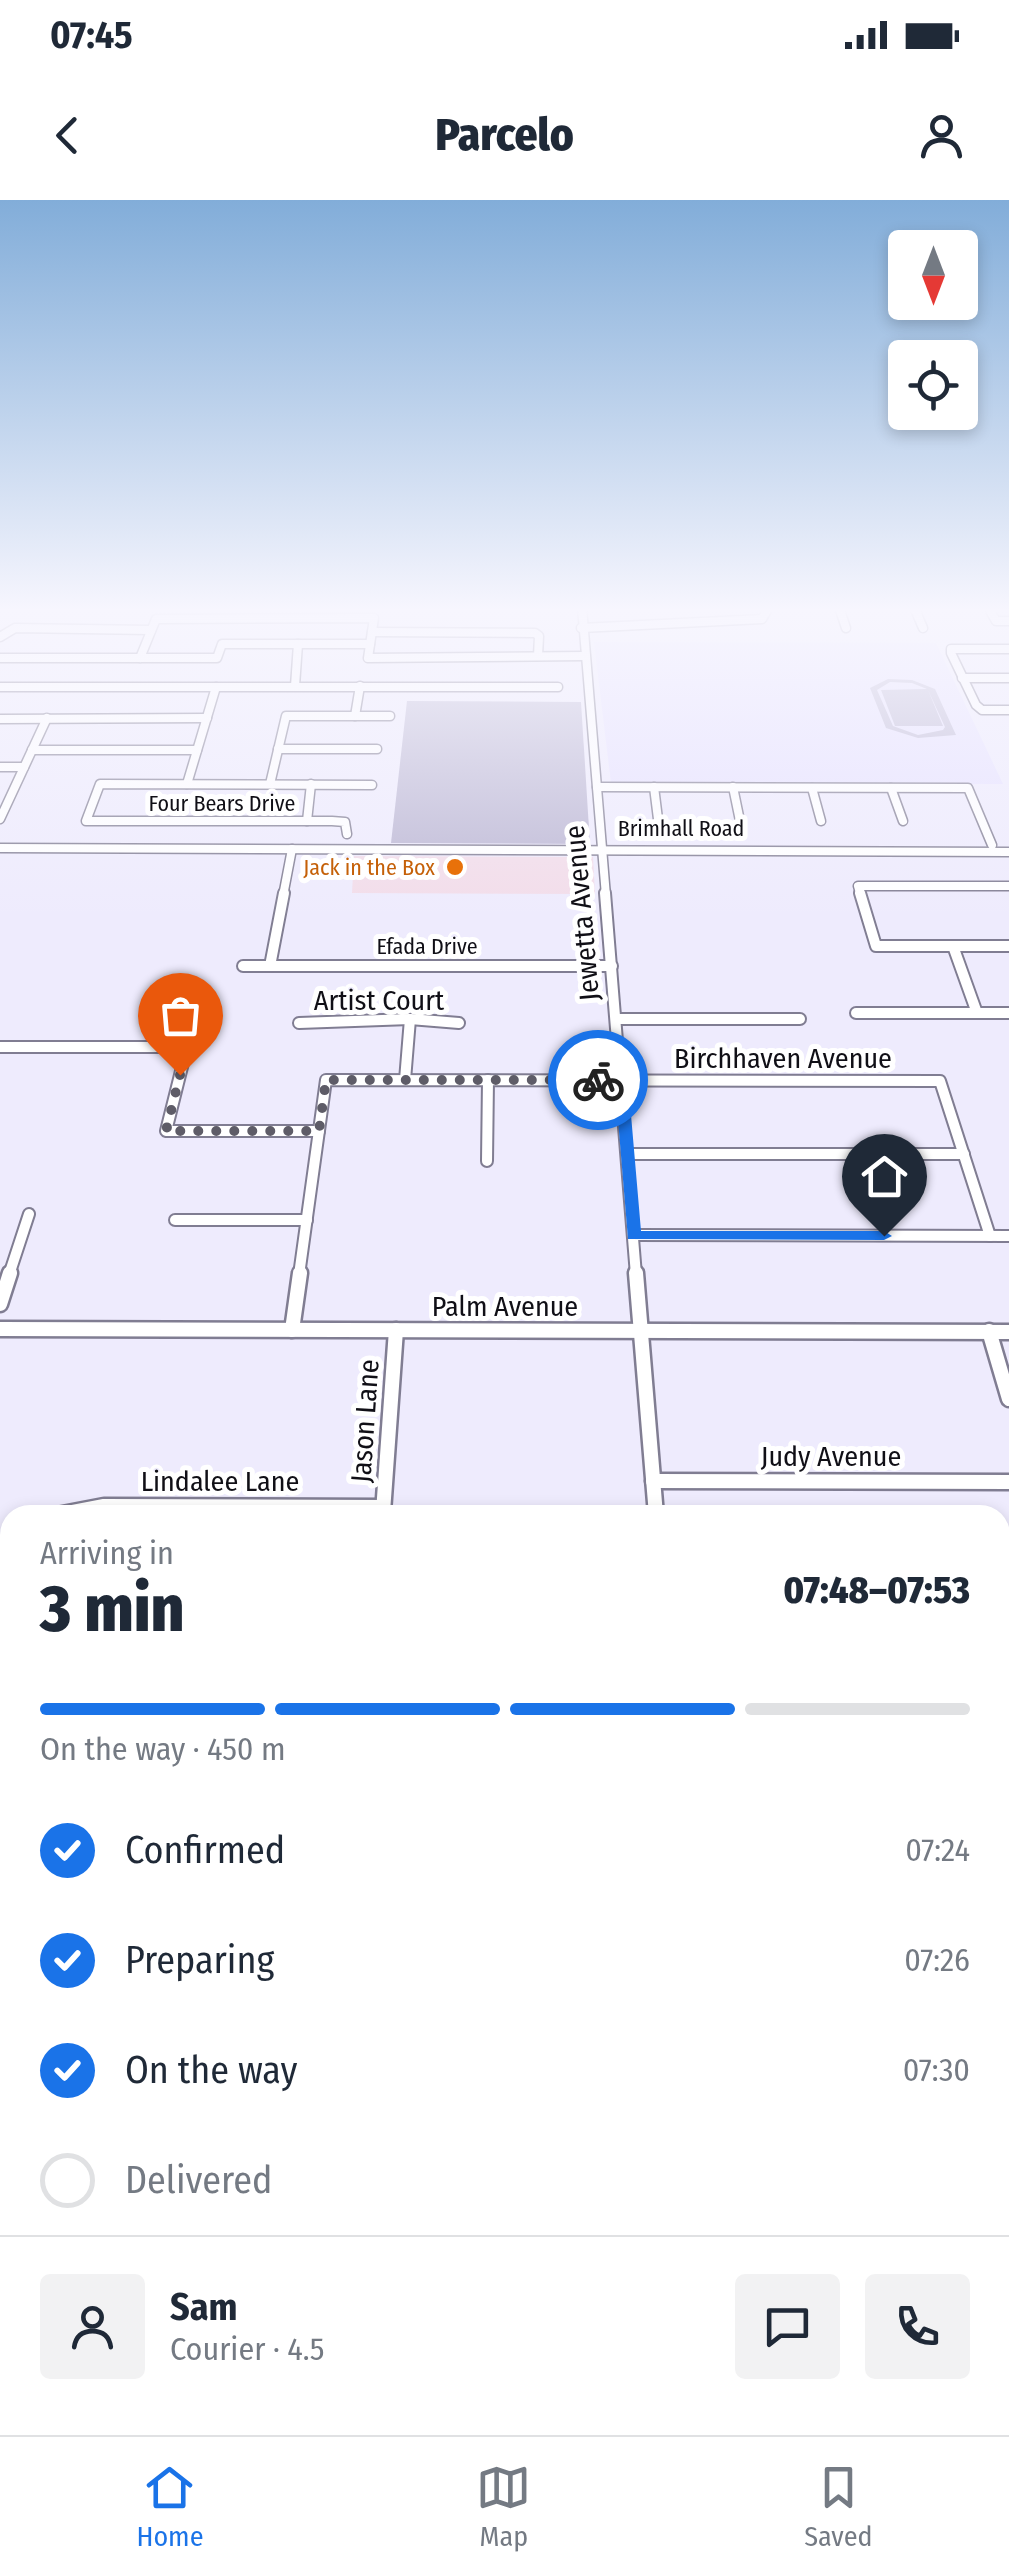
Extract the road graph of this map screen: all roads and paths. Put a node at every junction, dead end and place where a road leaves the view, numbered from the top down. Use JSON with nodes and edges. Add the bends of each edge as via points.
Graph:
{"nodes":[{"id":1,"x":209,"y":711,"type":"edge"},
{"id":2,"x":356,"y":711,"type":"edge"},
{"id":3,"x":589,"y":711,"type":"edge"},
{"id":4,"x":355,"y":716,"type":"junction"},
{"id":5,"x":390,"y":716,"type":"dead end"},
{"id":6,"x":47,"y":718,"type":"junction"},
{"id":7,"x":207,"y":718,"type":"junction"},
{"id":8,"x":0,"y":719,"type":"edge"},
{"id":9,"x":278,"y":749,"type":"junction"},
{"id":10,"x":32,"y":750,"type":"junction"},
{"id":11,"x":197,"y":750,"type":"junction"},
{"id":12,"x":377,"y":750,"type":"dead end"},
{"id":13,"x":0,"y":767,"type":"edge"},
{"id":14,"x":24,"y":767,"type":"junction"},
{"id":15,"x":186,"y":784,"type":"junction"},
{"id":16,"x":270,"y":784,"type":"junction"},
{"id":17,"x":311,"y":784,"type":"junction"},
{"id":18,"x":372,"y":784,"type":"dead end"},
{"id":19,"x":597,"y":788,"type":"junction"},
{"id":20,"x":654,"y":788,"type":"junction"},
{"id":21,"x":733,"y":788,"type":"junction"},
{"id":22,"x":812,"y":788,"type":"junction"},
{"id":23,"x":891,"y":788,"type":"junction"},
{"id":24,"x":0,"y":818,"type":"edge"},
{"id":25,"x":658,"y":819,"type":"dead end"},
{"id":26,"x":184,"y":821,"type":"junction"},
{"id":27,"x":306,"y":821,"type":"junction"},
{"id":28,"x":740,"y":821,"type":"dead end"},
{"id":29,"x":821,"y":821,"type":"dead end"},
{"id":30,"x":903,"y":821,"type":"dead end"},
{"id":31,"x":348,"y":834,"type":"dead end"},
{"id":32,"x":992,"y":844,"type":"junction"},
{"id":33,"x":1009,"y":845,"type":"edge"},
{"id":34,"x":414,"y":846,"type":"junction"},
{"id":35,"x":505,"y":846,"type":"junction"},
{"id":36,"x":0,"y":848,"type":"edge"},
{"id":37,"x":176,"y":848,"type":"junction"},
{"id":38,"x":292,"y":848,"type":"junction"},
{"id":39,"x":603,"y":849,"type":"junction"},
{"id":40,"x":356,"y":851,"type":"junction"},
{"id":41,"x":441,"y":852,"type":"junction"},
{"id":42,"x":1009,"y":852,"type":"edge"},
{"id":43,"x":1009,"y":886,"type":"edge"},
{"id":44,"x":953,"y":946,"type":"junction"},
{"id":45,"x":1009,"y":946,"type":"edge"},
{"id":46,"x":243,"y":966,"type":"dead end"},
{"id":47,"x":270,"y":966,"type":"junction"},
{"id":48,"x":612,"y":966,"type":"junction"},
{"id":49,"x":856,"y":1013,"type":"dead end"},
{"id":50,"x":977,"y":1013,"type":"junction"},
{"id":51,"x":1009,"y":1013,"type":"edge"},
{"id":52,"x":410,"y":1019,"type":"junction"},
{"id":53,"x":616,"y":1020,"type":"junction"},
{"id":54,"x":800,"y":1020,"type":"dead end"},
{"id":55,"x":299,"y":1023,"type":"dead end"},
{"id":56,"x":459,"y":1024,"type":"dead end"},
{"id":57,"x":0,"y":1047,"type":"edge"},
{"id":58,"x":405,"y":1080,"type":"junction"},
{"id":59,"x":488,"y":1080,"type":"junction"},
{"id":60,"x":621,"y":1080,"type":"junction"},
{"id":61,"x":319,"y":1131,"type":"junction"},
{"id":62,"x":627,"y":1154,"type":"junction"},
{"id":63,"x":964,"y":1154,"type":"junction"},
{"id":64,"x":487,"y":1161,"type":"dead end"},
{"id":65,"x":29,"y":1214,"type":"dead end"},
{"id":66,"x":175,"y":1220,"type":"dead end"},
{"id":67,"x":307,"y":1220,"type":"junction"},
{"id":68,"x":634,"y":1235,"type":"junction"},
{"id":69,"x":990,"y":1236,"type":"junction"},
{"id":70,"x":1009,"y":1236,"type":"edge"},
{"id":71,"x":0,"y":1304,"type":"edge"},
{"id":72,"x":0,"y":1330,"type":"edge"},
{"id":73,"x":292,"y":1330,"type":"junction"},
{"id":74,"x":396,"y":1330,"type":"junction"},
{"id":75,"x":642,"y":1332,"type":"junction"},
{"id":76,"x":989,"y":1332,"type":"junction"},
{"id":77,"x":1009,"y":1332,"type":"edge"},
{"id":78,"x":1009,"y":1399,"type":"edge"},
{"id":79,"x":653,"y":1480,"type":"junction"},
{"id":80,"x":1009,"y":1482,"type":"edge"},
{"id":81,"x":383,"y":1505,"type":"edge"},
{"id":82,"x":655,"y":1505,"type":"edge"}],
"edges":[{"from":1,"to":7,"type":"street"},
{"from":2,"to":4,"type":"street"},
{"from":3,"to":19,"type":"street","name":"Jewetta Avenue"},
{"from":4,"to":5,"type":"street"},
{"from":4,"to":9,"type":"street","via":[[286,716]]},
{"from":6,"to":7,"type":"street"},
{"from":6,"to":8,"type":"street"},
{"from":6,"to":10,"type":"street"},
{"from":7,"to":11,"type":"street"},
{"from":9,"to":12,"type":"street"},
{"from":9,"to":16,"type":"street"},
{"from":10,"to":11,"type":"street"},
{"from":10,"to":14,"type":"street"},
{"from":11,"to":15,"type":"street"},
{"from":13,"to":14,"type":"street"},
{"from":14,"to":24,"type":"street"},
{"from":15,"to":16,"type":"street"},
{"from":15,"to":26,"type":"street","name":"Four Bears Drive","via":[[100,784],[86,821]]},
{"from":16,"to":17,"type":"street"},
{"from":17,"to":18,"type":"street"},
{"from":17,"to":27,"type":"street"},
{"from":19,"to":20,"type":"street"},
{"from":19,"to":39,"type":"street","name":"Jewetta Avenue"},
{"from":20,"to":21,"type":"street"},
{"from":20,"to":25,"type":"street"},
{"from":21,"to":22,"type":"street"},
{"from":21,"to":28,"type":"street"},
{"from":22,"to":23,"type":"street"},
{"from":22,"to":29,"type":"street"},
{"from":23,"to":30,"type":"street"},
{"from":23,"to":32,"type":"street","via":[[968,788]]},
{"from":26,"to":27,"type":"street","name":"Four Bears Drive"},
{"from":26,"to":37,"type":"street"},
{"from":27,"to":31,"type":"street","name":"Four Bears Drive","via":[[345,822]]},
{"from":32,"to":33,"type":"street","name":"Brimhall Road"},
{"from":32,"to":39,"type":"street","name":"Brimhall Road"},
{"from":34,"to":35,"type":"street","name":"Brimhall Road"},
{"from":34,"to":38,"type":"street","name":"Brimhall Road"},
{"from":34,"to":40,"type":"street"},
{"from":35,"to":39,"type":"street","name":"Brimhall Road"},
{"from":35,"to":41,"type":"street"},
{"from":36,"to":37,"type":"street","name":"Brimhall Road"},
{"from":37,"to":38,"type":"street","name":"Brimhall Road"},
{"from":38,"to":40,"type":"street","name":"Brimhall Road"},
{"from":38,"to":47,"type":"street"},
{"from":39,"to":41,"type":"street","name":"Brimhall Road"},
{"from":39,"to":42,"type":"street","name":"Brimhall Road"},
{"from":39,"to":48,"type":"street","name":"Jewetta Avenue"},
{"from":40,"to":41,"type":"street","name":"Brimhall Road"},
{"from":43,"to":44,"type":"street","via":[[858,886],[876,946]]},
{"from":44,"to":45,"type":"street"},
{"from":44,"to":50,"type":"street"},
{"from":46,"to":47,"type":"street","name":"Efada Drive"},
{"from":47,"to":48,"type":"street","name":"Efada Drive"},
{"from":48,"to":53,"type":"street","name":"Jewetta Avenue"},
{"from":49,"to":50,"type":"street"},
{"from":50,"to":51,"type":"street"},
{"from":52,"to":55,"type":"street","name":"Artist Court"},
{"from":52,"to":56,"type":"street","name":"Artist Court"},
{"from":52,"to":58,"type":"street"},
{"from":53,"to":54,"type":"street"},
{"from":53,"to":60,"type":"street","name":"Jewetta Avenue"},
{"from":57,"to":61,"type":"street","via":[[186,1047],[166,1131]]},
{"from":58,"to":59,"type":"street","name":"Birchhaven Avenue"},
{"from":58,"to":61,"type":"street","name":"Birchhaven Avenue","via":[[326,1080]]},
{"from":59,"to":60,"type":"street","name":"Birchhaven Avenue"},
{"from":59,"to":64,"type":"street"},
{"from":60,"to":62,"type":"street","name":"Jewetta Avenue"},
{"from":60,"to":63,"type":"street","name":"Birchhaven Avenue","via":[[940,1081]]},
{"from":61,"to":67,"type":"street"},
{"from":62,"to":63,"type":"street"},
{"from":62,"to":68,"type":"street","name":"Jewetta Avenue"},
{"from":63,"to":69,"type":"street"},
{"from":65,"to":71,"type":"street"},
{"from":66,"to":67,"type":"street"},
{"from":67,"to":73,"type":"street"},
{"from":68,"to":69,"type":"street"},
{"from":68,"to":75,"type":"street","name":"Jewetta Avenue"},
{"from":69,"to":70,"type":"street"},
{"from":72,"to":73,"type":"street","name":"Palm Avenue"},
{"from":73,"to":74,"type":"street","name":"Palm Avenue"},
{"from":74,"to":75,"type":"street","name":"Palm Avenue"},
{"from":74,"to":81,"type":"street","name":"Jason Lane"},
{"from":75,"to":76,"type":"street","name":"Palm Avenue"},
{"from":75,"to":79,"type":"street","name":"Jewetta Avenue"},
{"from":76,"to":77,"type":"street","name":"Palm Avenue"},
{"from":76,"to":78,"type":"street"},
{"from":79,"to":80,"type":"street","name":"Judy Avenue"},
{"from":79,"to":82,"type":"street","name":"Jewetta Avenue"}]}
